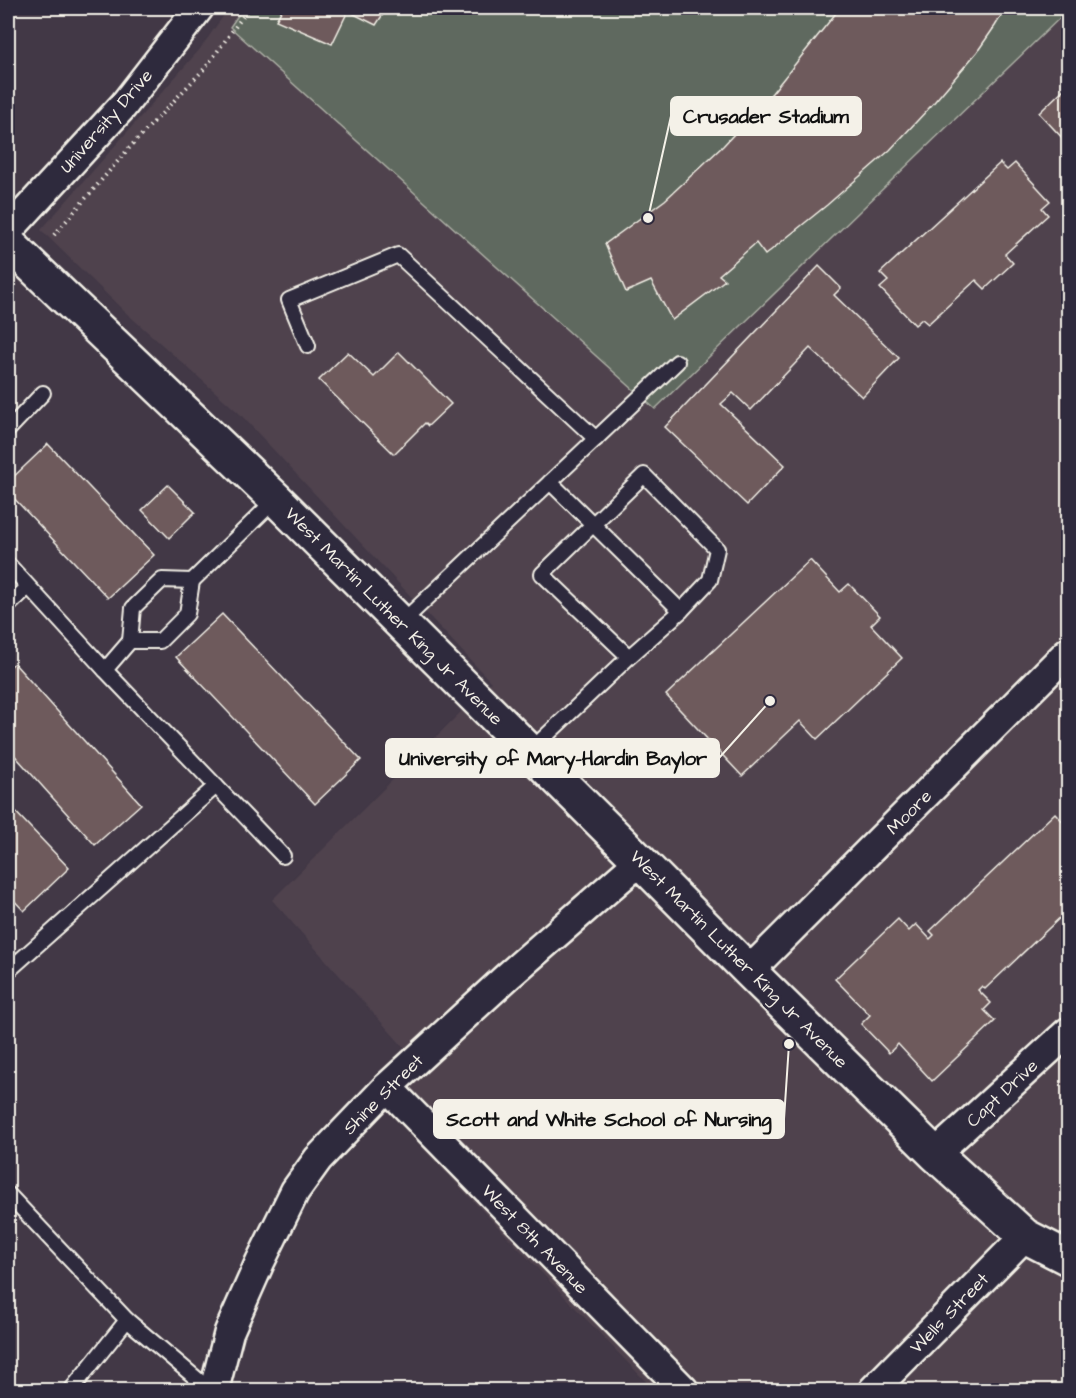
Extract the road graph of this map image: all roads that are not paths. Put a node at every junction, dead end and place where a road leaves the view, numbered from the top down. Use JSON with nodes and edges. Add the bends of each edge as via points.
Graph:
{"nodes":[{"id":1,"x":199,"y":8,"type":"edge"},
{"id":2,"x":8,"y":231,"type":"edge"},
{"id":3,"x":8,"y":243,"type":"edge"},
{"id":4,"x":308,"y":346,"type":"dead end"},
{"id":5,"x":676,"y":362,"type":"dead end"},
{"id":6,"x":43,"y":393,"type":"dead end"},
{"id":7,"x":8,"y":430,"type":"edge"},
{"id":8,"x":596,"y":439,"type":"junction"},
{"id":9,"x":550,"y":482,"type":"junction"},
{"id":10,"x":276,"y":499,"type":"junction"},
{"id":11,"x":593,"y":524,"type":"junction"},
{"id":12,"x":8,"y":564,"type":"edge"},
{"id":13,"x":192,"y":581,"type":"junction"},
{"id":14,"x":28,"y":587,"type":"junction"},
{"id":15,"x":8,"y":606,"type":"edge"},
{"id":16,"x":681,"y":611,"type":"junction"},
{"id":17,"x":401,"y":623,"type":"junction"},
{"id":18,"x":130,"y":641,"type":"junction"},
{"id":19,"x":1068,"y":652,"type":"edge"},
{"id":20,"x":629,"y":657,"type":"junction"},
{"id":21,"x":105,"y":670,"type":"junction"},
{"id":22,"x":530,"y":751,"type":"junction"},
{"id":23,"x":216,"y":786,"type":"junction"},
{"id":24,"x":283,"y":856,"type":"dead end"},
{"id":25,"x":640,"y":861,"type":"junction"},
{"id":26,"x":8,"y":971,"type":"edge"},
{"id":27,"x":749,"y":971,"type":"junction"},
{"id":28,"x":1068,"y":1032,"type":"edge"},
{"id":29,"x":387,"y":1087,"type":"junction"},
{"id":30,"x":935,"y":1154,"type":"junction"},
{"id":31,"x":8,"y":1194,"type":"edge"},
{"id":32,"x":1025,"y":1236,"type":"junction"},
{"id":33,"x":1068,"y":1258,"type":"edge"},
{"id":34,"x":127,"y":1320,"type":"junction"},
{"id":35,"x":71,"y":1390,"type":"edge"},
{"id":36,"x":212,"y":1390,"type":"edge"},
{"id":37,"x":684,"y":1390,"type":"edge"},
{"id":38,"x":873,"y":1390,"type":"edge"}],
"edges":[{"from":1,"to":2,"type":"street","name":"University Drive","via":[[123,106]]},
{"from":3,"to":10,"type":"street","name":"West Martin Luther King Jr Avenue"},
{"from":4,"to":8,"type":"lane","via":[[289,300],[398,255]]},
{"from":5,"to":8,"type":"lane"},
{"from":6,"to":7,"type":"lane"},
{"from":8,"to":9,"type":"lane"},
{"from":9,"to":11,"type":"lane"},
{"from":9,"to":17,"type":"lane"},
{"from":10,"to":13,"type":"lane"},
{"from":10,"to":17,"type":"street","name":"West Martin Luther King Jr Avenue"},
{"from":11,"to":16,"type":"lane"},
{"from":11,"to":16,"type":"lane","via":[[644,475],[717,549],[710,580]]},
{"from":11,"to":20,"type":"lane","via":[[542,574]]},
{"from":12,"to":14,"type":"lane"},
{"from":13,"to":18,"type":"lane","via":[[187,614],[160,641]]},
{"from":13,"to":18,"type":"lane","via":[[162,580],[133,608]]},
{"from":14,"to":15,"type":"lane"},
{"from":14,"to":21,"type":"lane"},
{"from":16,"to":20,"type":"lane"},
{"from":17,"to":22,"type":"street","name":"West Martin Luther King Jr Avenue"},
{"from":18,"to":21,"type":"lane"},
{"from":19,"to":27,"type":"street","name":"Moore"},
{"from":20,"to":22,"type":"lane"},
{"from":21,"to":23,"type":"lane"},
{"from":22,"to":25,"type":"street","name":"West Martin Luther King Jr Avenue"},
{"from":23,"to":24,"type":"lane"},
{"from":23,"to":26,"type":"lane"},
{"from":25,"to":27,"type":"street","name":"West Martin Luther King Jr Avenue"},
{"from":25,"to":29,"type":"street","name":"Shine Street"},
{"from":27,"to":30,"type":"street","name":"West Martin Luther King Jr Avenue"},
{"from":28,"to":30,"type":"street","name":"Capt Drive"},
{"from":29,"to":36,"type":"street","name":"Shine Street","via":[[318,1159],[295,1191],[229,1332]]},
{"from":29,"to":37,"type":"street","name":"West 8th Avenue"},
{"from":30,"to":32,"type":"street","name":"West Martin Luther King Jr Avenue"},
{"from":31,"to":34,"type":"lane"},
{"from":32,"to":33,"type":"street","name":"West Martin Luther King Jr Avenue"},
{"from":32,"to":38,"type":"street","name":"Wells Street"},
{"from":34,"to":35,"type":"lane"},
{"from":34,"to":36,"type":"lane"}]}
